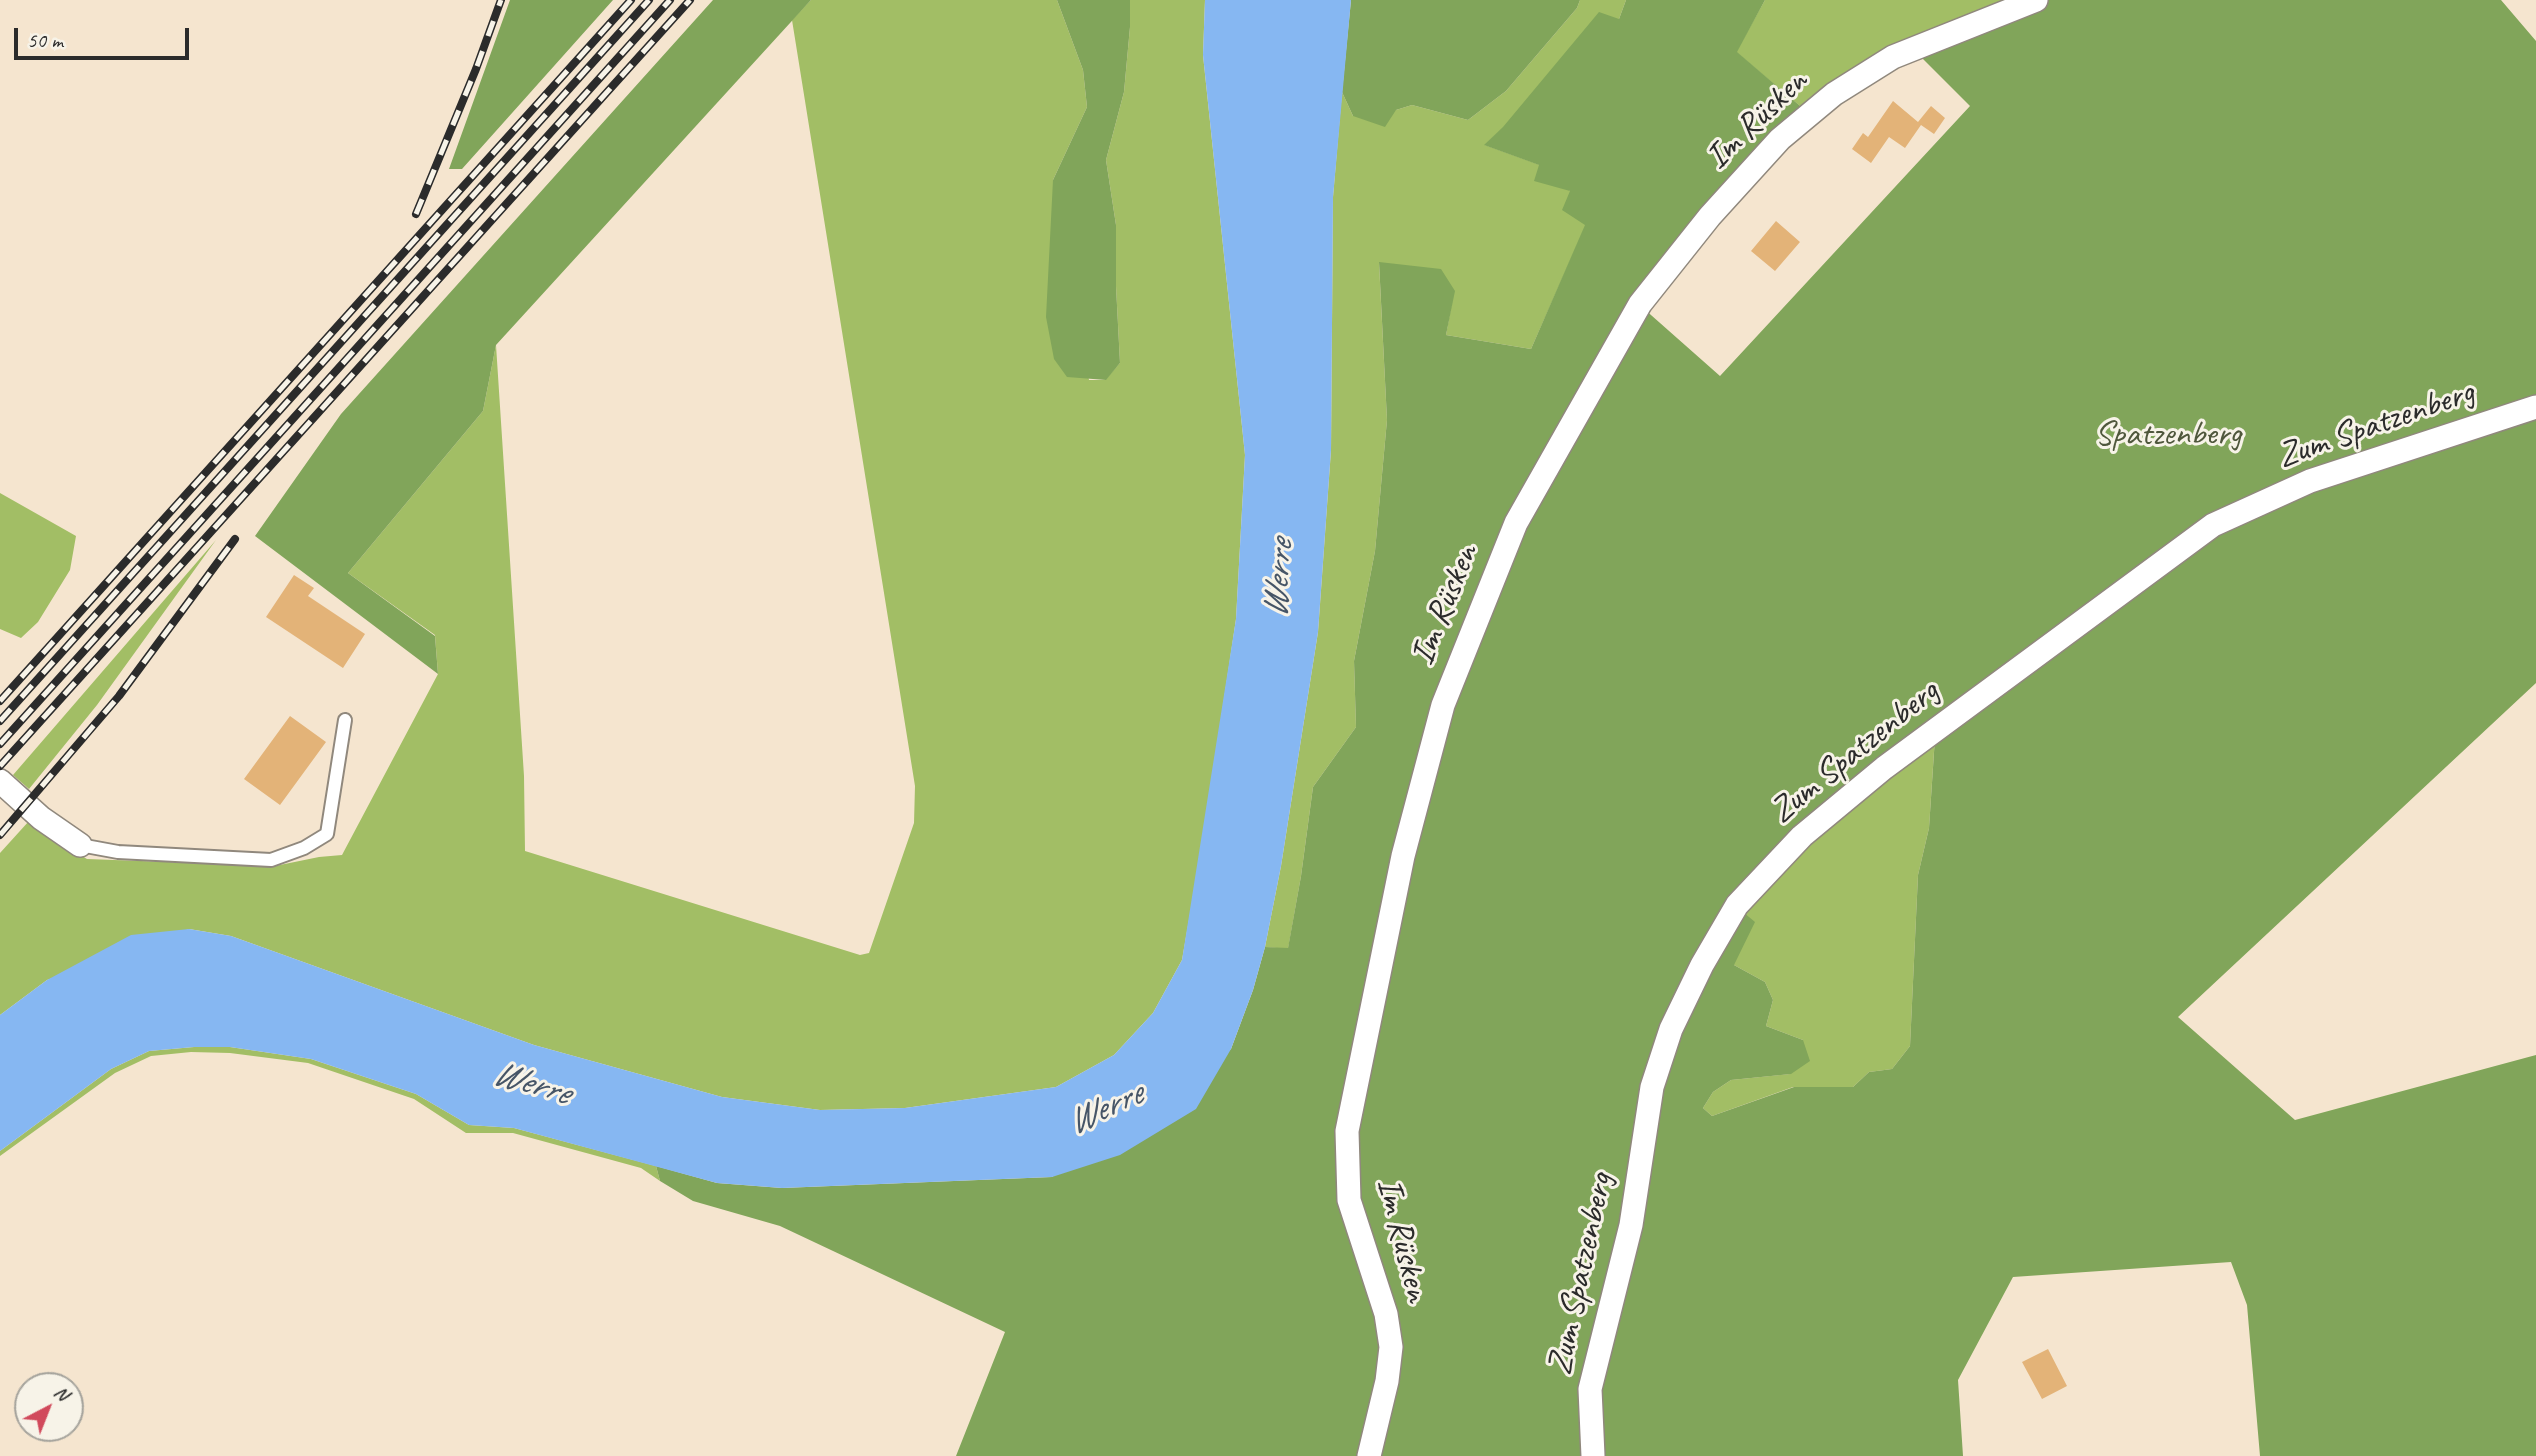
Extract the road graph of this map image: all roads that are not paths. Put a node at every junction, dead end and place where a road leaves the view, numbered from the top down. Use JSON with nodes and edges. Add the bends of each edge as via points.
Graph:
{"nodes":[{"id":1,"x":2036,"y":0,"type":"edge"},
{"id":2,"x":2536,"y":407,"type":"edge"},
{"id":3,"x":345,"y":720,"type":"dead end"},
{"id":4,"x":0,"y":781,"type":"edge"},
{"id":5,"x":80,"y":845,"type":"joint"},
{"id":6,"x":1369,"y":1456,"type":"edge"},
{"id":7,"x":1593,"y":1456,"type":"edge"}],
"edges":[{"from":1,"to":6,"type":"street","name":"Im Rüsken","via":[[1893,57],[1834,94],[1780,139],[1710,216],[1640,304],[1516,523],[1440,718],[1403,856],[1347,1131],[1349,1200],[1386,1314],[1391,1347]]},
{"from":2,"to":7,"type":"street","name":"Zum Spatzenberg","via":[[2310,481],[2213,525],[1884,768],[1802,836],[1737,905],[1671,1030],[1652,1087],[1630,1225],[1590,1389]]},
{"from":3,"to":5,"type":"lane","via":[[327,834],[304,848],[271,860],[118,852]]},
{"from":4,"to":5,"type":"street"}]}
